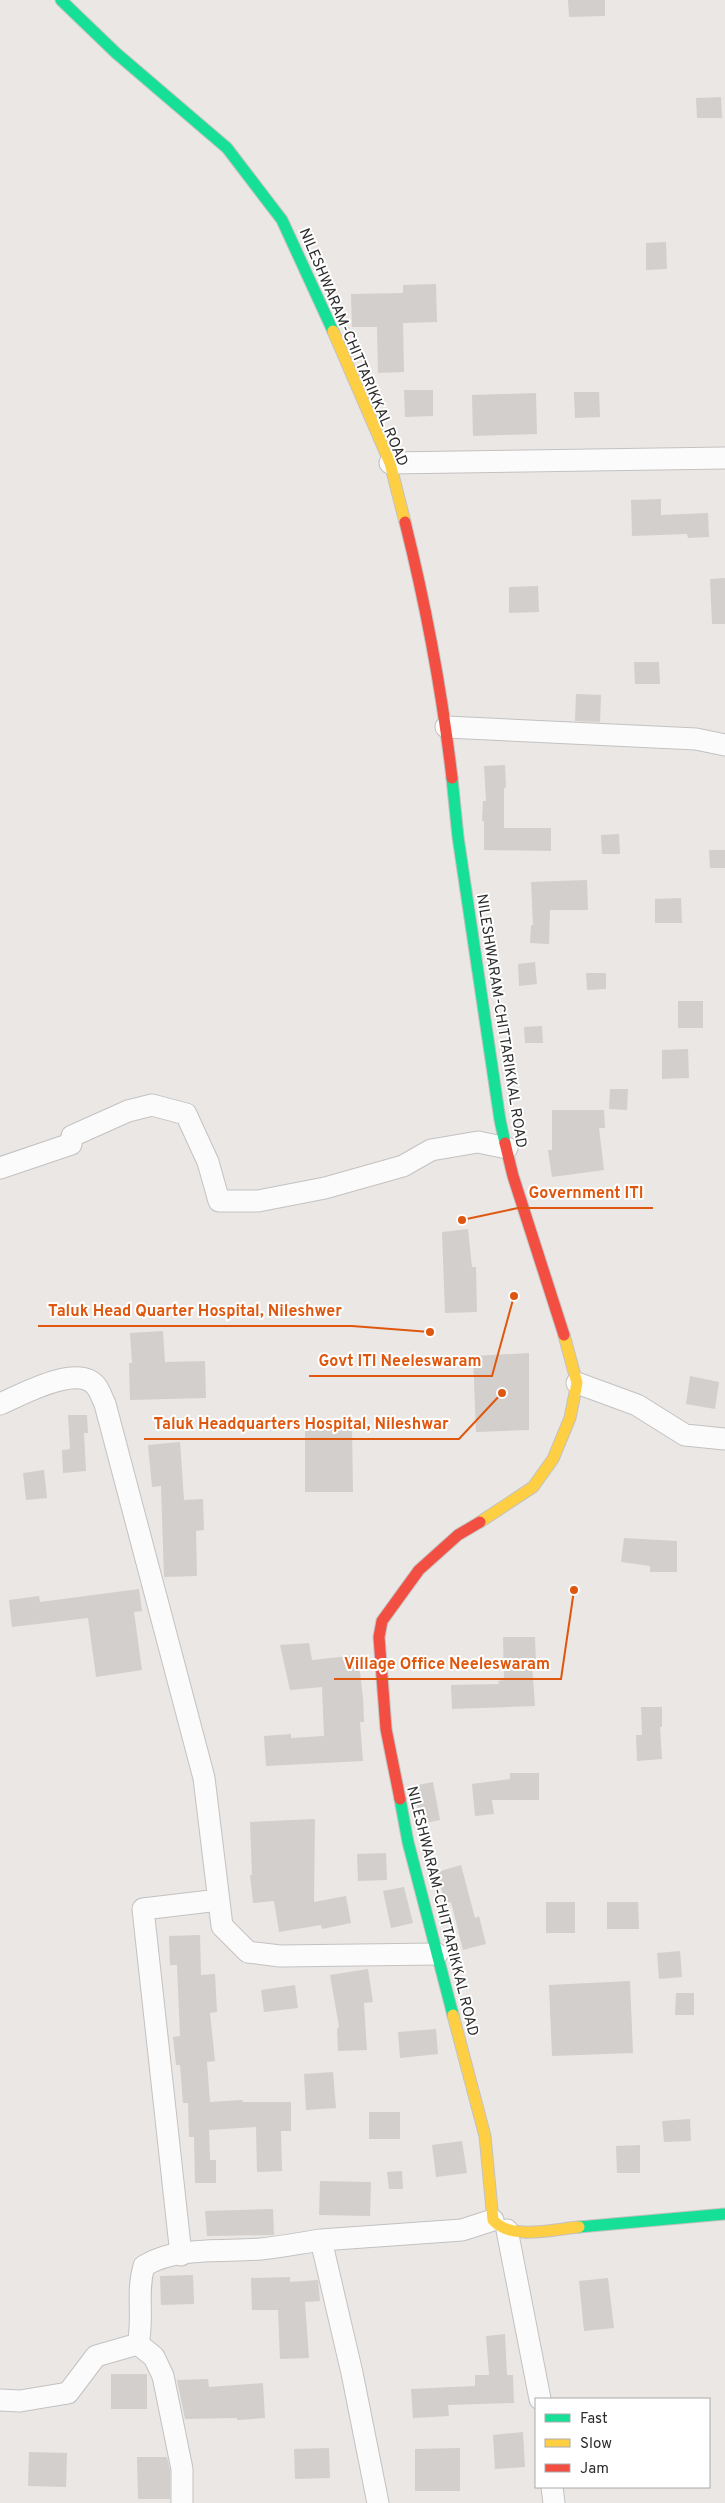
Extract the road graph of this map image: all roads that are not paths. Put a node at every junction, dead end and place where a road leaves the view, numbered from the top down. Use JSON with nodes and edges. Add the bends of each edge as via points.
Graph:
{"nodes":[{"id":1,"x":61,"y":0,"type":"edge"},
{"id":2,"x":725,"y":458,"type":"edge"},
{"id":3,"x":390,"y":463,"type":"junction"},
{"id":4,"x":446,"y":727,"type":"junction"},
{"id":5,"x":725,"y":745,"type":"edge"},
{"id":6,"x":506,"y":1148,"type":"junction"},
{"id":7,"x":0,"y":1168,"type":"edge"},
{"id":8,"x":577,"y":1383,"type":"junction"},
{"id":9,"x":0,"y":1404,"type":"edge"},
{"id":10,"x":725,"y":1439,"type":"edge"},
{"id":11,"x":219,"y":1900,"type":"junction"},
{"id":12,"x":437,"y":1954,"type":"junction"},
{"id":13,"x":725,"y":2214,"type":"edge"},
{"id":14,"x":500,"y":2225,"type":"junction"},
{"id":15,"x":322,"y":2240,"type":"junction"},
{"id":16,"x":181,"y":2255,"type":"junction"},
{"id":17,"x":138,"y":2344,"type":"junction"},
{"id":18,"x":540,"y":2398,"type":"edge"},
{"id":19,"x":0,"y":2400,"type":"edge"},
{"id":20,"x":552,"y":2488,"type":"edge"},
{"id":21,"x":182,"y":2503,"type":"edge"},
{"id":22,"x":378,"y":2503,"type":"edge"},
{"id":23,"x":554,"y":2503,"type":"edge"}],
"edges":[{"from":1,"to":3,"type":"main road","name":"NILESHWARAM-CHITTARIKKAL ROAD","via":[[116,53],[227,148],[282,220]]},
{"from":2,"to":3,"type":"street"},
{"from":3,"to":4,"type":"main road","name":"NILESHWARAM-CHITTARIKKAL ROAD","via":[[418,574]]},
{"from":4,"to":5,"type":"street","via":[[696,739]]},
{"from":4,"to":6,"type":"main road","name":"NILESHWARAM-CHITTARIKKAL ROAD","via":[[458,837]]},
{"from":6,"to":7,"type":"street","via":[[478,1142],[431,1150],[403,1166],[325,1188],[258,1201],[219,1202],[208,1162],[186,1114],[152,1105],[128,1111],[72,1136],[71,1144]]},
{"from":6,"to":8,"type":"main road","name":"NILESHWARAM-CHITTARIKKAL ROAD","via":[[555,1301]]},
{"from":8,"to":10,"type":"street","via":[[637,1405],[685,1435]]},
{"from":8,"to":12,"type":"main road","name":"NILESHWARAM-CHITTARIKKAL ROAD","via":[[570,1418],[553,1459],[533,1487],[458,1535],[419,1570],[382,1621],[379,1637],[386,1728],[408,1842]]},
{"from":9,"to":11,"type":"street","via":[[54,1381],[81,1377],[95,1385],[105,1404],[204,1778]]},
{"from":11,"to":12,"type":"street","via":[[222,1926],[248,1952],[280,1956]]},
{"from":11,"to":16,"type":"street","via":[[143,1909]]},
{"from":12,"to":14,"type":"main road","name":"NILESHWARAM-CHITTARIKKAL ROAD","via":[[484,2136]]},
{"from":13,"to":14,"type":"main road","via":[[517,2232]]},
{"from":14,"to":15,"type":"street"},
{"from":14,"to":18,"type":"street"},
{"from":15,"to":16,"type":"street","via":[[262,2249]]},
{"from":15,"to":22,"type":"street"},
{"from":16,"to":17,"type":"street","via":[[144,2266],[139,2281],[141,2331]]},
{"from":17,"to":19,"type":"street","via":[[96,2356],[68,2393],[20,2401]]},
{"from":17,"to":21,"type":"street","via":[[154,2357],[163,2376],[182,2469]]},
{"from":20,"to":23,"type":"street"}]}
